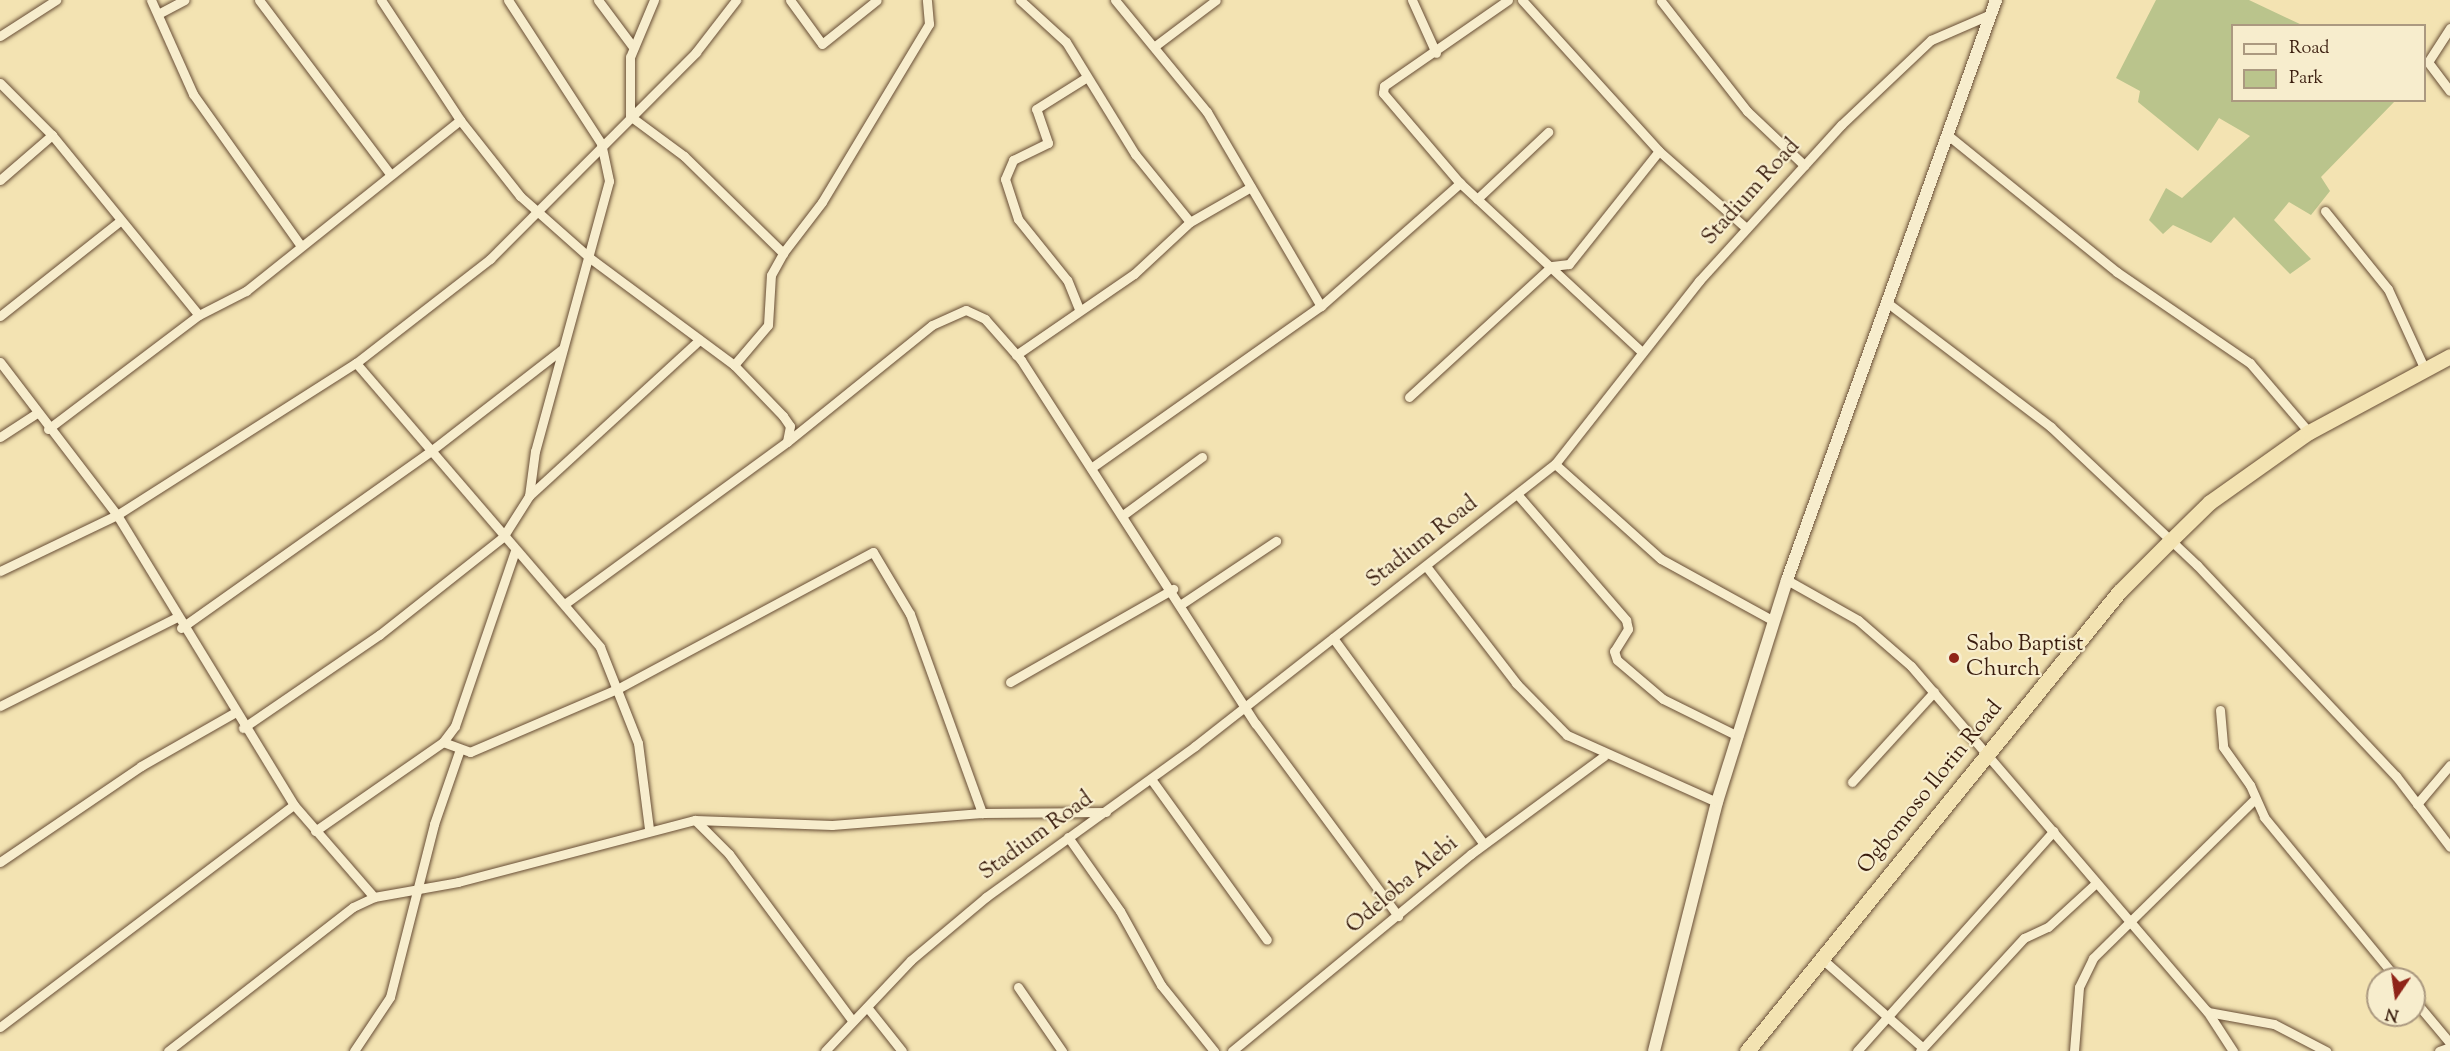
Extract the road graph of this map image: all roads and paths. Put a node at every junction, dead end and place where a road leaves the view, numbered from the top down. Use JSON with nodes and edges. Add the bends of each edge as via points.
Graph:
{"nodes":[{"id":1,"x":56,"y":0,"type":"edge"},
{"id":2,"x":151,"y":0,"type":"edge"},
{"id":3,"x":184,"y":0,"type":"edge"},
{"id":4,"x":259,"y":0,"type":"edge"},
{"id":5,"x":381,"y":0,"type":"edge"},
{"id":6,"x":508,"y":0,"type":"edge"},
{"id":7,"x":598,"y":0,"type":"edge"},
{"id":8,"x":654,"y":0,"type":"edge"},
{"id":9,"x":736,"y":0,"type":"edge"},
{"id":10,"x":790,"y":0,"type":"edge"},
{"id":11,"x":877,"y":0,"type":"edge"},
{"id":12,"x":927,"y":0,"type":"edge"},
{"id":13,"x":1020,"y":0,"type":"edge"},
{"id":14,"x":1115,"y":0,"type":"edge"},
{"id":15,"x":1216,"y":0,"type":"edge"},
{"id":16,"x":1412,"y":0,"type":"edge"},
{"id":17,"x":1508,"y":0,"type":"edge"},
{"id":18,"x":1522,"y":0,"type":"edge"},
{"id":19,"x":1996,"y":0,"type":"edge"},
{"id":20,"x":1661,"y":1,"type":"edge"},
{"id":21,"x":159,"y":14,"type":"junction"},
{"id":22,"x":1991,"y":14,"type":"junction"},
{"id":23,"x":2450,"y":28,"type":"edge"},
{"id":24,"x":0,"y":36,"type":"edge"},
{"id":25,"x":1155,"y":46,"type":"junction"},
{"id":26,"x":633,"y":47,"type":"junction"},
{"id":27,"x":1436,"y":53,"type":"junction"},
{"id":28,"x":1087,"y":77,"type":"junction"},
{"id":29,"x":0,"y":82,"type":"edge"},
{"id":30,"x":2450,"y":91,"type":"edge"},
{"id":31,"x":630,"y":116,"type":"junction"},
{"id":32,"x":460,"y":120,"type":"junction"},
{"id":33,"x":1548,"y":132,"type":"dead end"},
{"id":34,"x":52,"y":135,"type":"junction"},
{"id":35,"x":1949,"y":136,"type":"junction"},
{"id":36,"x":601,"y":144,"type":"junction"},
{"id":37,"x":1659,"y":151,"type":"junction"},
{"id":38,"x":1804,"y":165,"type":"junction"},
{"id":39,"x":390,"y":174,"type":"junction"},
{"id":40,"x":0,"y":180,"type":"edge"},
{"id":41,"x":1460,"y":183,"type":"junction"},
{"id":42,"x":1251,"y":187,"type":"junction"},
{"id":43,"x":1477,"y":199,"type":"junction"},
{"id":44,"x":536,"y":210,"type":"junction"},
{"id":45,"x":2325,"y":211,"type":"dead end"},
{"id":46,"x":120,"y":221,"type":"junction"},
{"id":47,"x":1190,"y":222,"type":"junction"},
{"id":48,"x":1745,"y":227,"type":"junction"},
{"id":49,"x":301,"y":246,"type":"junction"},
{"id":50,"x":783,"y":254,"type":"junction"},
{"id":51,"x":590,"y":258,"type":"junction"},
{"id":52,"x":1552,"y":266,"type":"junction"},
{"id":53,"x":1889,"y":304,"type":"junction"},
{"id":54,"x":1321,"y":306,"type":"junction"},
{"id":55,"x":1079,"y":309,"type":"junction"},
{"id":56,"x":199,"y":315,"type":"junction"},
{"id":57,"x":0,"y":316,"type":"edge"},
{"id":58,"x":699,"y":340,"type":"junction"},
{"id":59,"x":561,"y":350,"type":"junction"},
{"id":60,"x":1642,"y":352,"type":"junction"},
{"id":61,"x":1016,"y":355,"type":"junction"},
{"id":62,"x":2450,"y":356,"type":"edge"},
{"id":63,"x":0,"y":362,"type":"edge"},
{"id":64,"x":356,"y":363,"type":"junction"},
{"id":65,"x":734,"y":365,"type":"junction"},
{"id":66,"x":2425,"y":370,"type":"junction"},
{"id":67,"x":1409,"y":397,"type":"dead end"},
{"id":68,"x":37,"y":413,"type":"junction"},
{"id":69,"x":48,"y":429,"type":"junction"},
{"id":70,"x":2309,"y":432,"type":"junction"},
{"id":71,"x":0,"y":437,"type":"edge"},
{"id":72,"x":787,"y":442,"type":"junction"},
{"id":73,"x":432,"y":450,"type":"junction"},
{"id":74,"x":1202,"y":457,"type":"dead end"},
{"id":75,"x":1555,"y":464,"type":"junction"},
{"id":76,"x":1091,"y":468,"type":"junction"},
{"id":77,"x":1517,"y":494,"type":"junction"},
{"id":78,"x":529,"y":496,"type":"junction"},
{"id":79,"x":117,"y":515,"type":"junction"},
{"id":80,"x":1123,"y":515,"type":"junction"},
{"id":81,"x":502,"y":537,"type":"junction"},
{"id":82,"x":1276,"y":541,"type":"dead end"},
{"id":83,"x":2169,"y":542,"type":"junction"},
{"id":84,"x":515,"y":551,"type":"junction"},
{"id":85,"x":1426,"y":566,"type":"junction"},
{"id":86,"x":0,"y":571,"type":"edge"},
{"id":87,"x":1787,"y":580,"type":"junction"},
{"id":88,"x":1173,"y":589,"type":"junction"},
{"id":89,"x":566,"y":603,"type":"junction"},
{"id":90,"x":1183,"y":603,"type":"junction"},
{"id":91,"x":175,"y":618,"type":"junction"},
{"id":92,"x":1774,"y":621,"type":"junction"},
{"id":93,"x":181,"y":628,"type":"junction"},
{"id":94,"x":1333,"y":638,"type":"junction"},
{"id":95,"x":1010,"y":682,"type":"dead end"},
{"id":96,"x":619,"y":688,"type":"junction"},
{"id":97,"x":1934,"y":692,"type":"junction"},
{"id":98,"x":1247,"y":705,"type":"junction"},
{"id":99,"x":0,"y":706,"type":"edge"},
{"id":100,"x":2220,"y":710,"type":"dead end"},
{"id":101,"x":234,"y":713,"type":"junction"},
{"id":102,"x":243,"y":728,"type":"junction"},
{"id":103,"x":1738,"y":736,"type":"junction"},
{"id":104,"x":443,"y":742,"type":"junction"},
{"id":105,"x":459,"y":752,"type":"junction"},
{"id":106,"x":1604,"y":756,"type":"junction"},
{"id":107,"x":1986,"y":759,"type":"junction"},
{"id":108,"x":2450,"y":765,"type":"edge"},
{"id":109,"x":1151,"y":779,"type":"junction"},
{"id":110,"x":1852,"y":782,"type":"dead end"},
{"id":111,"x":2255,"y":799,"type":"junction"},
{"id":112,"x":1717,"y":802,"type":"junction"},
{"id":113,"x":2416,"y":804,"type":"junction"},
{"id":114,"x":294,"y":805,"type":"junction"},
{"id":115,"x":1106,"y":812,"type":"junction"},
{"id":116,"x":982,"y":813,"type":"junction"},
{"id":117,"x":695,"y":820,"type":"junction"},
{"id":118,"x":649,"y":829,"type":"junction"},
{"id":119,"x":315,"y":831,"type":"junction"},
{"id":120,"x":2054,"y":831,"type":"junction"},
{"id":121,"x":1068,"y":837,"type":"junction"},
{"id":122,"x":1484,"y":844,"type":"junction"},
{"id":123,"x":2450,"y":847,"type":"edge"},
{"id":124,"x":0,"y":862,"type":"edge"},
{"id":125,"x":2095,"y":884,"type":"junction"},
{"id":126,"x":421,"y":888,"type":"junction"},
{"id":127,"x":374,"y":897,"type":"junction"},
{"id":128,"x":1398,"y":916,"type":"junction"},
{"id":129,"x":2127,"y":919,"type":"junction"},
{"id":130,"x":1267,"y":940,"type":"dead end"},
{"id":131,"x":1821,"y":957,"type":"junction"},
{"id":132,"x":2387,"y":967,"type":"edge"},
{"id":133,"x":1018,"y":987,"type":"dead end"},
{"id":134,"x":867,"y":1007,"type":"junction"},
{"id":135,"x":2207,"y":1011,"type":"junction"},
{"id":136,"x":1888,"y":1014,"type":"junction"},
{"id":137,"x":2426,"y":1015,"type":"edge"},
{"id":138,"x":852,"y":1020,"type":"junction"},
{"id":139,"x":0,"y":1027,"type":"edge"},
{"id":140,"x":2450,"y":1045,"type":"edge"},
{"id":141,"x":1921,"y":1049,"type":"edge"},
{"id":142,"x":168,"y":1051,"type":"edge"},
{"id":143,"x":354,"y":1051,"type":"edge"},
{"id":144,"x":825,"y":1051,"type":"edge"},
{"id":145,"x":902,"y":1051,"type":"edge"},
{"id":146,"x":1062,"y":1051,"type":"edge"},
{"id":147,"x":1214,"y":1051,"type":"edge"},
{"id":148,"x":1232,"y":1051,"type":"edge"},
{"id":149,"x":1654,"y":1051,"type":"edge"},
{"id":150,"x":1747,"y":1051,"type":"edge"},
{"id":151,"x":1857,"y":1051,"type":"edge"},
{"id":152,"x":2074,"y":1051,"type":"edge"},
{"id":153,"x":2233,"y":1051,"type":"edge"},
{"id":154,"x":2326,"y":1051,"type":"edge"},
{"id":155,"x":2439,"y":1051,"type":"edge"}],
"edges":[{"from":1,"to":24,"type":"street"},
{"from":2,"to":21,"type":"street"},
{"from":3,"to":21,"type":"street"},
{"from":4,"to":39,"type":"street"},
{"from":5,"to":32,"type":"street"},
{"from":6,"to":36,"type":"street"},
{"from":7,"to":26,"type":"street"},
{"from":8,"to":26,"type":"street"},
{"from":9,"to":31,"type":"street","via":[[696,52]]},
{"from":10,"to":11,"type":"street","via":[[822,44]]},
{"from":12,"to":50,"type":"street","via":[[929,24],[822,202]]},
{"from":13,"to":28,"type":"street","via":[[1066,42]]},
{"from":14,"to":25,"type":"street"},
{"from":15,"to":25,"type":"street"},
{"from":16,"to":27,"type":"street"},
{"from":17,"to":27,"type":"street"},
{"from":18,"to":37,"type":"street"},
{"from":19,"to":22,"type":"main road"},
{"from":20,"to":38,"type":"street","via":[[1748,111]]},
{"from":21,"to":49,"type":"street","via":[[193,94]]},
{"from":22,"to":35,"type":"main road"},
{"from":22,"to":38,"type":"street","name":"Stadium Road","via":[[1932,40]]},
{"from":23,"to":30,"type":"street","via":[[2428,62]]},
{"from":25,"to":42,"type":"street","via":[[1207,112]]},
{"from":26,"to":31,"type":"street"},
{"from":27,"to":41,"type":"street","via":[[1384,86],[1383,93]]},
{"from":28,"to":47,"type":"street","via":[[1135,154]]},
{"from":28,"to":55,"type":"street","via":[[1036,109],[1048,143],[1013,160],[1005,178],[1018,219],[1067,280]]},
{"from":29,"to":34,"type":"street"},
{"from":31,"to":36,"type":"street"},
{"from":31,"to":50,"type":"street","via":[[673,146]]},
{"from":32,"to":39,"type":"street"},
{"from":32,"to":44,"type":"street"},
{"from":33,"to":43,"type":"street"},
{"from":34,"to":40,"type":"street"},
{"from":34,"to":46,"type":"street"},
{"from":35,"to":53,"type":"main road"},
{"from":35,"to":70,"type":"street","via":[[2117,272],[2250,363]]},
{"from":36,"to":44,"type":"street"},
{"from":36,"to":51,"type":"street","via":[[609,181]]},
{"from":37,"to":48,"type":"street"},
{"from":37,"to":52,"type":"street","via":[[1569,264]]},
{"from":38,"to":48,"type":"street","name":"Stadium Road"},
{"from":39,"to":49,"type":"street"},
{"from":41,"to":43,"type":"street"},
{"from":41,"to":54,"type":"street"},
{"from":42,"to":47,"type":"street"},
{"from":42,"to":54,"type":"street"},
{"from":43,"to":52,"type":"street"},
{"from":44,"to":51,"type":"street"},
{"from":44,"to":64,"type":"street","via":[[490,259]]},
{"from":45,"to":66,"type":"street","via":[[2388,289]]},
{"from":46,"to":56,"type":"street"},
{"from":46,"to":57,"type":"street"},
{"from":47,"to":55,"type":"street","via":[[1134,274]]},
{"from":48,"to":60,"type":"street","name":"Stadium Road"},
{"from":49,"to":56,"type":"street","via":[[246,291]]},
{"from":50,"to":65,"type":"street","via":[[771,275],[768,325]]},
{"from":51,"to":58,"type":"street"},
{"from":51,"to":59,"type":"street"},
{"from":52,"to":60,"type":"street"},
{"from":52,"to":67,"type":"street"},
{"from":53,"to":83,"type":"street","via":[[2051,427]]},
{"from":53,"to":87,"type":"main road"},
{"from":54,"to":76,"type":"street"},
{"from":55,"to":61,"type":"street"},
{"from":56,"to":69,"type":"street"},
{"from":58,"to":65,"type":"street"},
{"from":58,"to":78,"type":"street"},
{"from":59,"to":73,"type":"street"},
{"from":59,"to":78,"type":"street"},
{"from":60,"to":75,"type":"street","name":"Stadium Road"},
{"from":61,"to":72,"type":"street","via":[[985,319],[966,310],[951,313]]},
{"from":61,"to":76,"type":"street"},
{"from":62,"to":66,"type":"highway","name":"Ogbomoso Ilorin Road"},
{"from":63,"to":68,"type":"street"},
{"from":64,"to":73,"type":"street"},
{"from":64,"to":79,"type":"street"},
{"from":65,"to":72,"type":"street","via":[[787,421]]},
{"from":66,"to":70,"type":"highway","name":"Ogbomoso Ilorin Road"},
{"from":68,"to":69,"type":"street"},
{"from":68,"to":71,"type":"street"},
{"from":69,"to":79,"type":"street"},
{"from":70,"to":83,"type":"highway","name":"Ogbomoso Ilorin Road","via":[[2210,502]]},
{"from":72,"to":89,"type":"street"},
{"from":73,"to":81,"type":"street"},
{"from":73,"to":93,"type":"street"},
{"from":74,"to":80,"type":"street"},
{"from":75,"to":77,"type":"street","name":"Stadium Road"},
{"from":75,"to":92,"type":"street","via":[[1661,559]]},
{"from":76,"to":80,"type":"street"},
{"from":77,"to":85,"type":"street","name":"Stadium Road"},
{"from":77,"to":103,"type":"street","via":[[1626,620],[1628,629],[1614,651],[1617,660],[1663,699]]},
{"from":78,"to":81,"type":"street"},
{"from":79,"to":86,"type":"street"},
{"from":79,"to":91,"type":"street"},
{"from":80,"to":88,"type":"street"},
{"from":81,"to":84,"type":"street"},
{"from":81,"to":102,"type":"street","via":[[379,636]]},
{"from":82,"to":90,"type":"street"},
{"from":83,"to":107,"type":"highway","name":"Ogbomoso Ilorin Road","via":[[2119,592]]},
{"from":83,"to":113,"type":"street","via":[[2253,624]]},
{"from":84,"to":89,"type":"street"},
{"from":84,"to":104,"type":"street","via":[[455,726]]},
{"from":85,"to":94,"type":"street","name":"Stadium Road"},
{"from":85,"to":106,"type":"street","via":[[1541,712]]},
{"from":87,"to":92,"type":"main road"},
{"from":87,"to":97,"type":"street","via":[[1858,620]]},
{"from":88,"to":90,"type":"street"},
{"from":88,"to":95,"type":"street"},
{"from":89,"to":96,"type":"street","via":[[600,647]]},
{"from":90,"to":98,"type":"street"},
{"from":91,"to":93,"type":"street"},
{"from":91,"to":99,"type":"street"},
{"from":92,"to":103,"type":"main road"},
{"from":93,"to":101,"type":"street"},
{"from":94,"to":98,"type":"street","name":"Stadium Road"},
{"from":94,"to":122,"type":"street"},
{"from":96,"to":105,"type":"street","via":[[470,752]]},
{"from":96,"to":116,"type":"street","via":[[873,552],[910,614]]},
{"from":96,"to":118,"type":"street","via":[[638,743]]},
{"from":97,"to":107,"type":"street"},
{"from":97,"to":110,"type":"street"},
{"from":98,"to":109,"type":"street","name":"Stadium Road"},
{"from":98,"to":128,"type":"street"},
{"from":100,"to":111,"type":"street","via":[[2223,747]]},
{"from":101,"to":102,"type":"street"},
{"from":101,"to":124,"type":"street","via":[[141,766]]},
{"from":102,"to":114,"type":"street"},
{"from":103,"to":112,"type":"main road"},
{"from":104,"to":105,"type":"street"},
{"from":104,"to":119,"type":"street"},
{"from":105,"to":126,"type":"street","via":[[434,824]]},
{"from":106,"to":112,"type":"street"},
{"from":106,"to":122,"type":"street","name":"Odeloba Alebi"},
{"from":107,"to":120,"type":"street"},
{"from":107,"to":131,"type":"highway","name":"Ogbomoso Ilorin Road"},
{"from":108,"to":113,"type":"street"},
{"from":109,"to":115,"type":"street","name":"Stadium Road"},
{"from":109,"to":130,"type":"street"},
{"from":111,"to":129,"type":"street"},
{"from":111,"to":132,"type":"street","via":[[2264,817]]},
{"from":112,"to":149,"type":"main road"},
{"from":113,"to":123,"type":"street"},
{"from":114,"to":119,"type":"street"},
{"from":114,"to":139,"type":"street"},
{"from":115,"to":116,"type":"street"},
{"from":115,"to":121,"type":"street","name":"Stadium Road"},
{"from":116,"to":117,"type":"street","via":[[832,825]]},
{"from":117,"to":118,"type":"street"},
{"from":117,"to":138,"type":"street","via":[[729,854]]},
{"from":118,"to":126,"type":"street"},
{"from":119,"to":127,"type":"street"},
{"from":120,"to":125,"type":"street"},
{"from":120,"to":136,"type":"street"},
{"from":121,"to":134,"type":"street","name":"Stadium Road","via":[[946,930]]},
{"from":121,"to":147,"type":"street","via":[[1111,897],[1161,985]]},
{"from":122,"to":128,"type":"street","name":"Odeloba Alebi"},
{"from":125,"to":129,"type":"street"},
{"from":125,"to":141,"type":"street","via":[[2048,927],[2024,938]]},
{"from":126,"to":127,"type":"street"},
{"from":126,"to":143,"type":"street","via":[[390,997]]},
{"from":127,"to":142,"type":"street","via":[[353,907]]},
{"from":128,"to":148,"type":"street","name":"Odeloba Alebi"},
{"from":129,"to":135,"type":"street"},
{"from":129,"to":152,"type":"street","via":[[2093,958],[2079,987]]},
{"from":131,"to":136,"type":"street"},
{"from":131,"to":150,"type":"highway","name":"Ogbomoso Ilorin Road"},
{"from":133,"to":146,"type":"street"},
{"from":134,"to":138,"type":"street","name":"Stadium Road"},
{"from":134,"to":145,"type":"street"},
{"from":135,"to":153,"type":"street"},
{"from":135,"to":154,"type":"street","via":[[2274,1024]]},
{"from":136,"to":141,"type":"street"},
{"from":136,"to":151,"type":"street"},
{"from":137,"to":140,"type":"street"},
{"from":138,"to":144,"type":"street","name":"Stadium Road"},
{"from":140,"to":155,"type":"street"}]}
